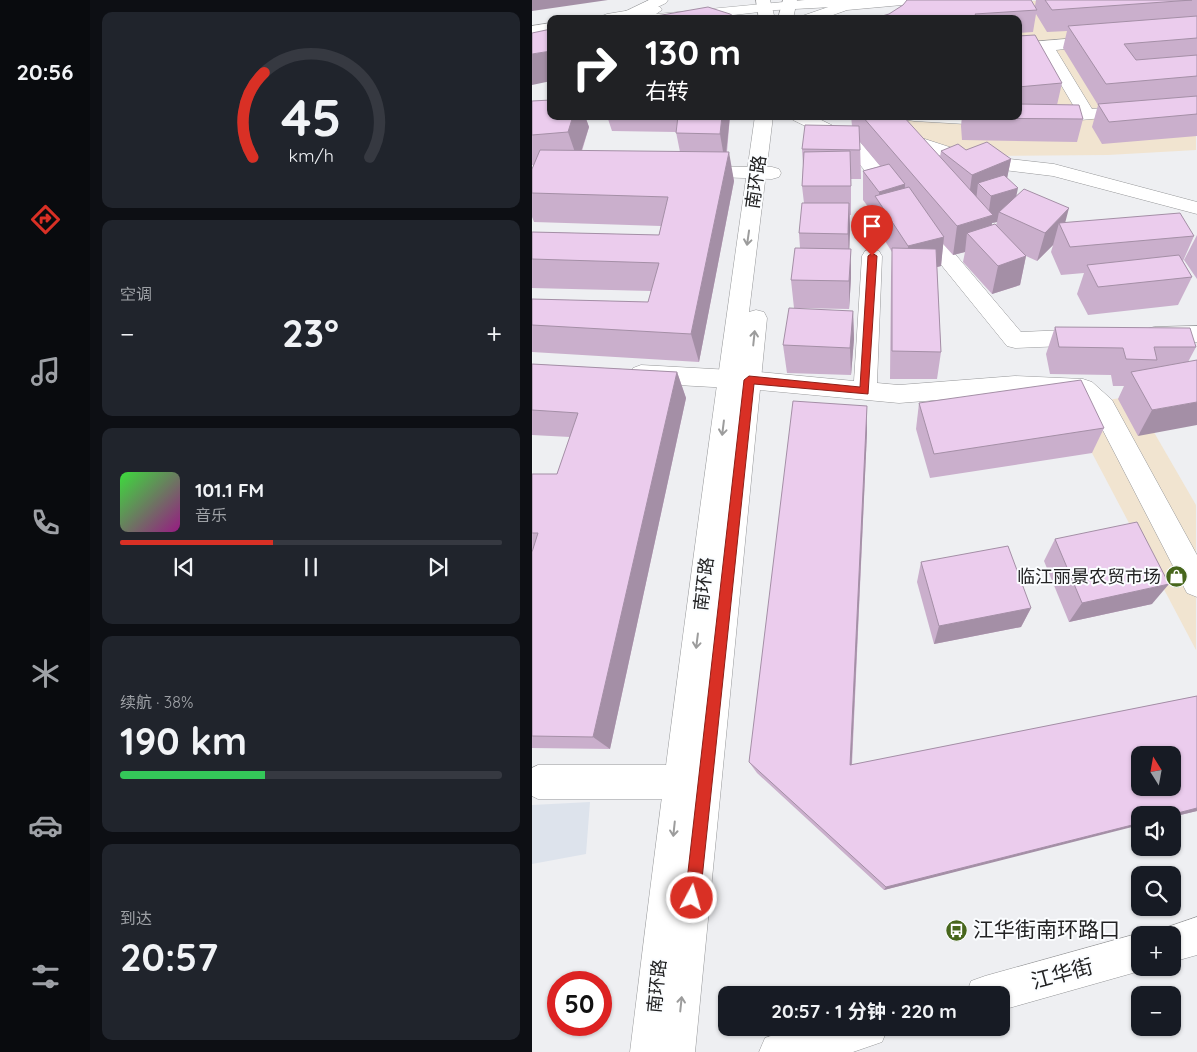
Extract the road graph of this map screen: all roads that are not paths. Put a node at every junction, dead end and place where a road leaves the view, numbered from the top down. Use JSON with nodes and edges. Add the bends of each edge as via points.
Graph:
{"nodes":[{"id":1,"x":662,"y":0,"type":"edge"},
{"id":2,"x":888,"y":0,"type":"edge"},
{"id":3,"x":913,"y":0,"type":"edge"},
{"id":4,"x":763,"y":6,"type":"edge"},
{"id":5,"x":788,"y":8,"type":"edge"},
{"id":6,"x":629,"y":15,"type":"edge"},
{"id":7,"x":632,"y":15,"type":"edge"},
{"id":8,"x":675,"y":15,"type":"edge"},
{"id":9,"x":819,"y":15,"type":"edge"},
{"id":10,"x":547,"y":28,"type":"edge"},
{"id":11,"x":532,"y":30,"type":"edge"},
{"id":12,"x":547,"y":37,"type":"edge"},
{"id":13,"x":532,"y":39,"type":"edge"},
{"id":14,"x":1121,"y":39,"type":"edge"},
{"id":15,"x":1046,"y":46,"type":"junction"},
{"id":16,"x":1022,"y":48,"type":"edge"},
{"id":17,"x":1196,"y":104,"type":"edge"},
{"id":18,"x":1087,"y":114,"type":"junction"},
{"id":19,"x":1031,"y":119,"type":"edge"},
{"id":20,"x":764,"y":120,"type":"edge"},
{"id":21,"x":776,"y":120,"type":"edge"},
{"id":22,"x":809,"y":120,"type":"edge"},
{"id":23,"x":827,"y":120,"type":"edge"},
{"id":24,"x":679,"y":171,"type":"edge"},
{"id":25,"x":764,"y":172,"type":"junction"},
{"id":26,"x":1196,"y":208,"type":"edge"},
{"id":27,"x":872,"y":256,"type":"dead end"},
{"id":28,"x":1196,"y":334,"type":"edge"},
{"id":29,"x":1139,"y":336,"type":"edge"},
{"id":30,"x":1110,"y":337,"type":"edge"},
{"id":31,"x":621,"y":373,"type":"edge"},
{"id":32,"x":739,"y":380,"type":"junction"},
{"id":33,"x":865,"y":391,"type":"junction"},
{"id":34,"x":1196,"y":584,"type":"edge"},
{"id":35,"x":692,"y":781,"type":"junction"},
{"id":36,"x":538,"y":782,"type":"dead end"},
{"id":37,"x":1196,"y":936,"type":"edge"},
{"id":38,"x":1181,"y":940,"type":"edge"},
{"id":39,"x":1131,"y":954,"type":"edge"},
{"id":40,"x":1010,"y":988,"type":"edge"},
{"id":41,"x":838,"y":1036,"type":"edge"},
{"id":42,"x":650,"y":1052,"type":"edge"},
{"id":43,"x":675,"y":1052,"type":"edge"},
{"id":44,"x":779,"y":1052,"type":"edge"}],
"edges":[{"from":1,"to":6,"type":"street"},
{"from":2,"to":5,"type":"street"},
{"from":3,"to":9,"type":"street","via":[[845,6]]},
{"from":4,"to":5,"type":"street"},
{"from":4,"to":7,"type":"street","via":[[671,7]]},
{"from":4,"to":8,"type":"street"},
{"from":10,"to":11,"type":"street"},
{"from":12,"to":13,"type":"street"},
{"from":14,"to":15,"type":"street"},
{"from":15,"to":16,"type":"street"},
{"from":15,"to":18,"type":"street"},
{"from":17,"to":18,"type":"street"},
{"from":18,"to":19,"type":"street"},
{"from":20,"to":25,"type":"street","name":"南环路"},
{"from":21,"to":25,"type":"street","name":"南环路"},
{"from":22,"to":30,"type":"street","via":[[850,141],[1015,340]]},
{"from":23,"to":26,"type":"street","via":[[866,126],[971,160],[1054,170]]},
{"from":24,"to":25,"type":"street"},
{"from":25,"to":32,"type":"street","name":"南环路"},
{"from":27,"to":33,"type":"street"},
{"from":28,"to":29,"type":"street"},
{"from":31,"to":32,"type":"street"},
{"from":32,"to":33,"type":"street"},
{"from":32,"to":35,"type":"street","name":"南环路"},
{"from":33,"to":34,"type":"street","via":[[899,394],[1015,386],[1083,388],[1103,407]]},
{"from":35,"to":36,"type":"street"},
{"from":35,"to":42,"type":"street","name":"南环路","one_way":true},
{"from":43,"to":35,"type":"street","name":"南环路","one_way":true},
{"from":37,"to":38,"type":"street"},
{"from":39,"to":40,"type":"street","name":"江华街"},
{"from":41,"to":44,"type":"street"}]}
